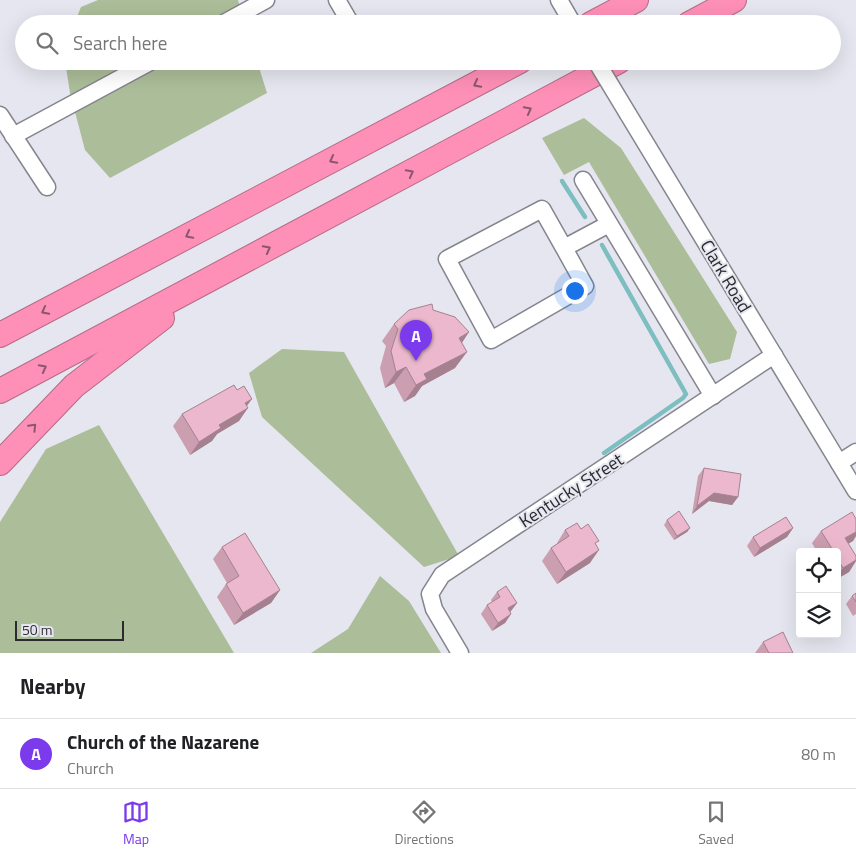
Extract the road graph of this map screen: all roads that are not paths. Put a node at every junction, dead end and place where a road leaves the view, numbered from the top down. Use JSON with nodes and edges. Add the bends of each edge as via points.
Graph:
{"nodes":[{"id":1,"x":266,"y":0,"type":"edge"},
{"id":2,"x":337,"y":0,"type":"edge"},
{"id":3,"x":559,"y":0,"type":"edge"},
{"id":4,"x":625,"y":0,"type":"edge"},
{"id":5,"x":636,"y":0,"type":"edge"},
{"id":6,"x":734,"y":0,"type":"edge"},
{"id":7,"x":238,"y":15,"type":"edge"},
{"id":8,"x":346,"y":15,"type":"edge"},
{"id":9,"x":568,"y":15,"type":"edge"},
{"id":10,"x":605,"y":15,"type":"edge"},
{"id":11,"x":608,"y":15,"type":"edge"},
{"id":12,"x":706,"y":15,"type":"edge"},
{"id":13,"x":135,"y":70,"type":"edge"},
{"id":14,"x":503,"y":70,"type":"edge"},
{"id":15,"x":601,"y":70,"type":"edge"},
{"id":16,"x":602,"y":70,"type":"edge"},
{"id":17,"x":0,"y":116,"type":"edge"},
{"id":18,"x":13,"y":136,"type":"junction"},
{"id":19,"x":583,"y":180,"type":"dead end"},
{"id":20,"x":47,"y":187,"type":"dead end"},
{"id":21,"x":609,"y":224,"type":"junction"},
{"id":22,"x":564,"y":248,"type":"junction"},
{"id":23,"x":224,"y":272,"type":"junction"},
{"id":24,"x":0,"y":335,"type":"edge"},
{"id":25,"x":774,"y":355,"type":"junction"},
{"id":26,"x":0,"y":391,"type":"edge"},
{"id":27,"x":713,"y":396,"type":"junction"},
{"id":28,"x":856,"y":452,"type":"edge"},
{"id":29,"x":0,"y":463,"type":"edge"},
{"id":30,"x":839,"y":463,"type":"junction"},
{"id":31,"x":856,"y":491,"type":"edge"},
{"id":32,"x":460,"y":653,"type":"edge"}],
"edges":[{"from":1,"to":7,"type":"street"},
{"from":2,"to":8,"type":"street"},
{"from":3,"to":9,"type":"street"},
{"from":4,"to":10,"type":"highway"},
{"from":5,"to":11,"type":"highway"},
{"from":6,"to":12,"type":"highway"},
{"from":13,"to":18,"type":"street"},
{"from":14,"to":24,"type":"highway","one_way":true},
{"from":15,"to":25,"type":"street","name":"Clark Road","bridge":true},
{"from":23,"to":16,"type":"highway","one_way":true},
{"from":17,"to":18,"type":"street"},
{"from":18,"to":20,"type":"street"},
{"from":19,"to":21,"type":"street"},
{"from":21,"to":22,"type":"street"},
{"from":21,"to":27,"type":"street"},
{"from":22,"to":22,"type":"street","via":[[542,209],[447,259],[491,340],[586,286]]},
{"from":26,"to":23,"type":"highway","one_way":true},
{"from":29,"to":23,"type":"highway","one_way":true,"via":[[74,386]]},
{"from":25,"to":27,"type":"street","name":"Kentucky Street"},
{"from":25,"to":30,"type":"street","name":"Clark Road"},
{"from":27,"to":32,"type":"street","name":"Kentucky Street","via":[[442,575],[430,594],[434,609]]},
{"from":28,"to":30,"type":"street"},
{"from":30,"to":31,"type":"street","name":"Clark Road"}]}
